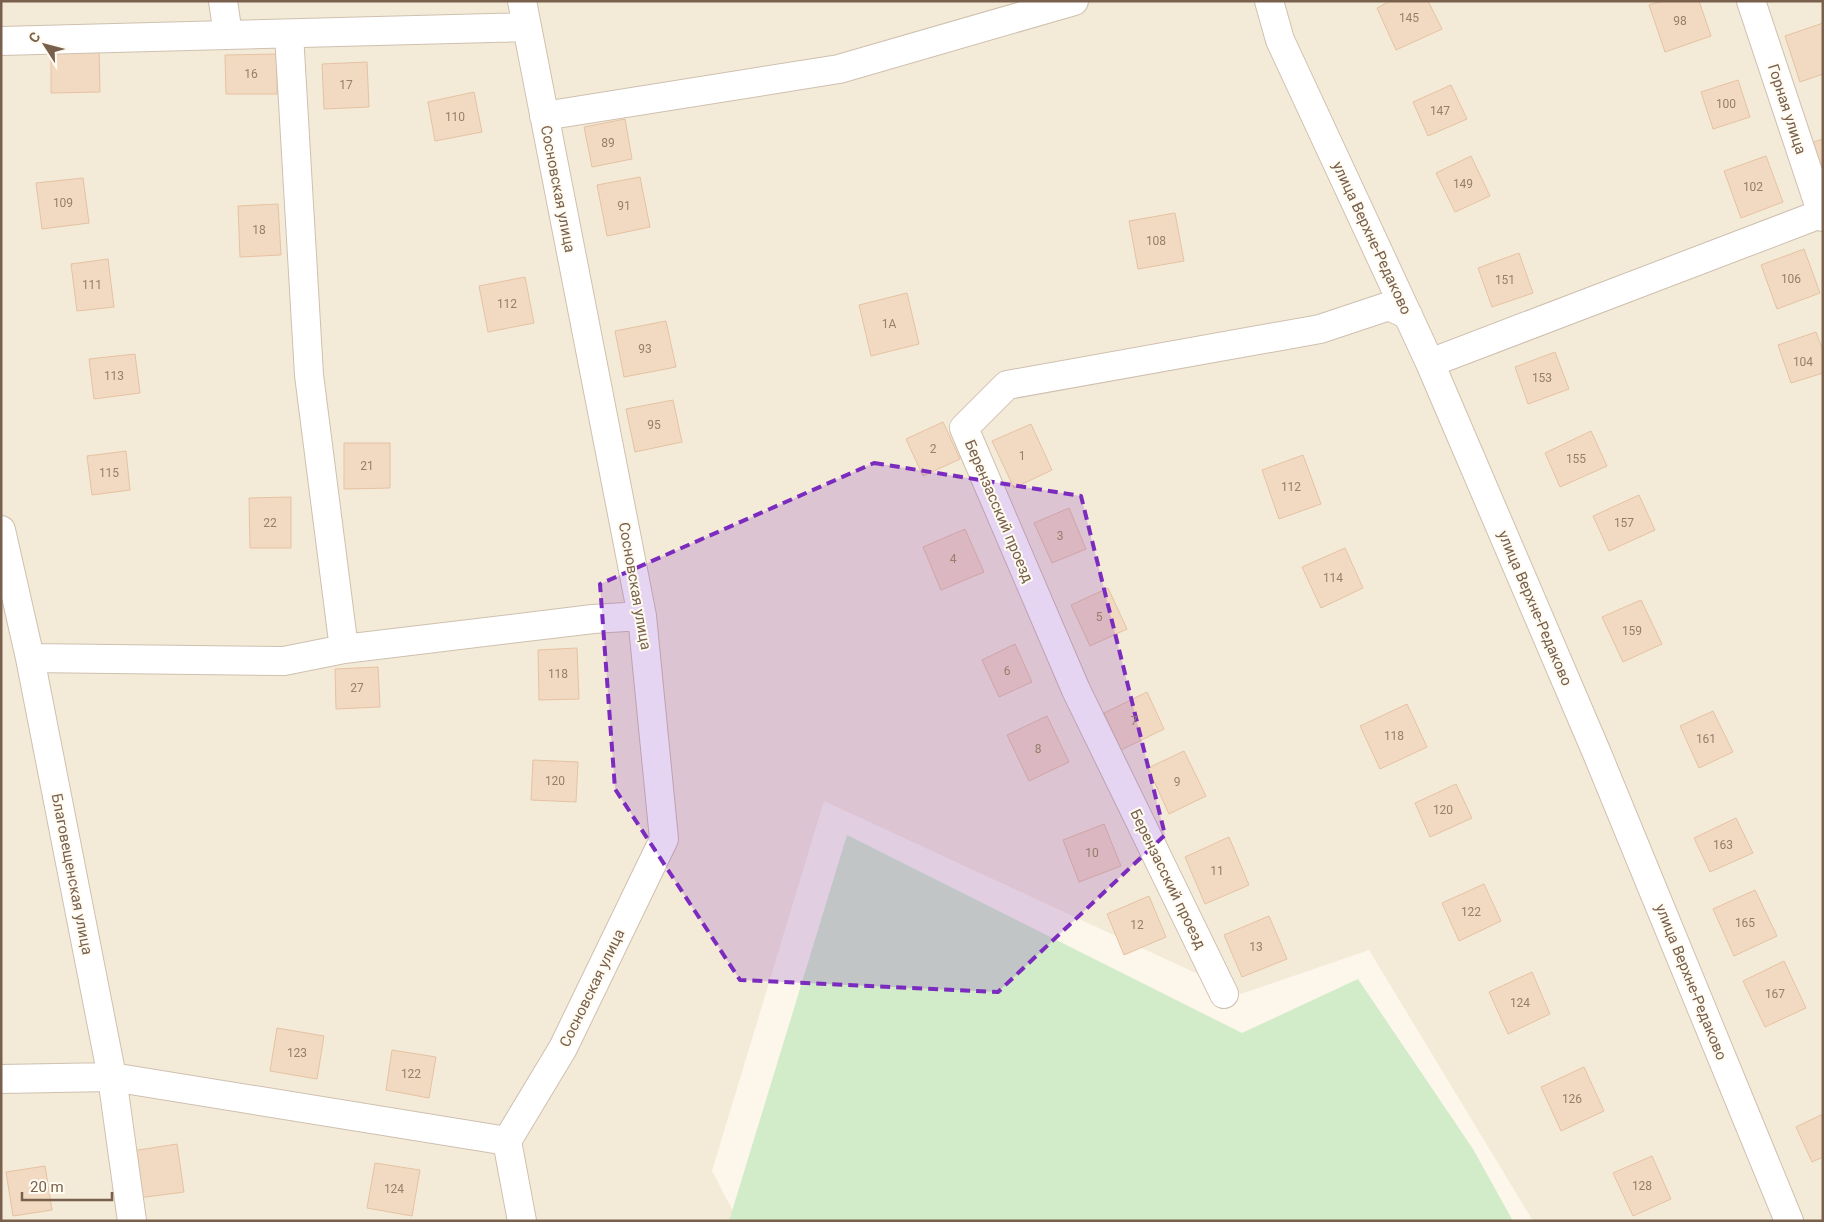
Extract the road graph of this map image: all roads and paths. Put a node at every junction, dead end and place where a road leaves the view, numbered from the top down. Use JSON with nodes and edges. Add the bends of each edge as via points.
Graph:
{"nodes":[{"id":1,"x":223,"y":1,"type":"edge"},
{"id":2,"x":1074,"y":1,"type":"edge"},
{"id":3,"x":1269,"y":1,"type":"edge"},
{"id":4,"x":1751,"y":1,"type":"edge"},
{"id":5,"x":524,"y":14,"type":"edge"},
{"id":6,"x":289,"y":34,"type":"junction"},
{"id":7,"x":228,"y":35,"type":"junction"},
{"id":8,"x":1,"y":41,"type":"edge"},
{"id":9,"x":544,"y":116,"type":"junction"},
{"id":10,"x":1822,"y":214,"type":"edge"},
{"id":11,"x":1408,"y":315,"type":"junction"},
{"id":12,"x":1430,"y":363,"type":"junction"},
{"id":13,"x":1,"y":530,"type":"edge"},
{"id":14,"x":642,"y":616,"type":"junction"},
{"id":15,"x":344,"y":649,"type":"junction"},
{"id":16,"x":30,"y":658,"type":"junction"},
{"id":17,"x":1224,"y":994,"type":"dead end"},
{"id":18,"x":112,"y":1078,"type":"junction"},
{"id":19,"x":1,"y":1079,"type":"edge"},
{"id":20,"x":507,"y":1141,"type":"junction"},
{"id":21,"x":132,"y":1221,"type":"edge"},
{"id":22,"x":522,"y":1221,"type":"edge"},
{"id":23,"x":1789,"y":1221,"type":"edge"}],
"edges":[{"from":1,"to":7,"type":"street"},
{"from":2,"to":9,"type":"street","via":[[838,69]]},
{"from":3,"to":11,"type":"street","name":"улица Верхне-Редаково","via":[[1280,40]]},
{"from":4,"to":10,"type":"street","name":"Горная улица"},
{"from":5,"to":6,"type":"street"},
{"from":5,"to":9,"type":"street","name":"Сосновская улица"},
{"from":6,"to":7,"type":"street"},
{"from":6,"to":15,"type":"street","via":[[309,375]]},
{"from":7,"to":8,"type":"street"},
{"from":9,"to":14,"type":"street","name":"Сосновская улица"},
{"from":10,"to":12,"type":"street"},
{"from":11,"to":12,"type":"street","name":"улица Верхне-Редаково"},
{"from":11,"to":17,"type":"street","name":"Берензасский проезд","via":[[1389,306],[1320,329],[1007,385],[964,428],[1076,690]]},
{"from":12,"to":23,"type":"street","name":"улица Верхне-Редаково","via":[[1596,751]]},
{"from":13,"to":16,"type":"street","name":"Благовещенская улица"},
{"from":14,"to":15,"type":"street"},
{"from":14,"to":20,"type":"street","name":"Сосновская улица","via":[[664,840],[563,1048]]},
{"from":15,"to":16,"type":"street","via":[[284,661]]},
{"from":16,"to":18,"type":"street","name":"Благовещенская улица"},
{"from":18,"to":19,"type":"street"},
{"from":18,"to":20,"type":"street"},
{"from":18,"to":21,"type":"street","name":"Благовещенская улица"},
{"from":20,"to":22,"type":"street"}]}
